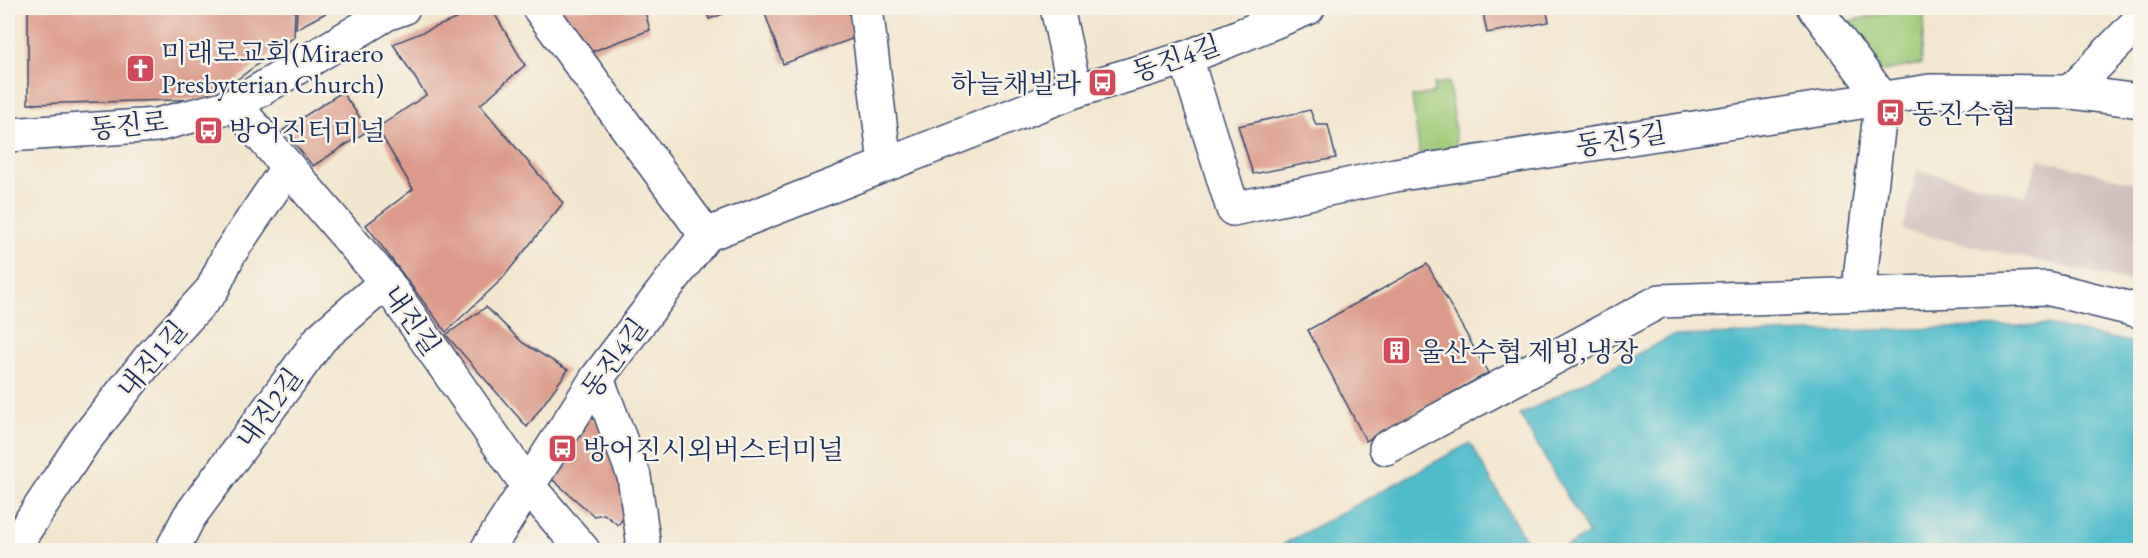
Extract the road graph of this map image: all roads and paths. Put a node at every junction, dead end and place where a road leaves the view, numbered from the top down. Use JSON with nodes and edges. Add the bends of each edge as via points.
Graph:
{"nodes":[{"id":1,"x":539,"y":8,"type":"edge"},
{"id":2,"x":866,"y":8,"type":"edge"},
{"id":3,"x":1057,"y":8,"type":"edge"},
{"id":4,"x":1308,"y":8,"type":"edge"},
{"id":5,"x":1815,"y":8,"type":"edge"},
{"id":6,"x":391,"y":10,"type":"edge"},
{"id":7,"x":2140,"y":20,"type":"edge"},
{"id":8,"x":1186,"y":58,"type":"junction"},
{"id":9,"x":1075,"y":91,"type":"junction"},
{"id":10,"x":2070,"y":92,"type":"junction"},
{"id":11,"x":1882,"y":98,"type":"junction"},
{"id":12,"x":2140,"y":101,"type":"edge"},
{"id":13,"x":235,"y":105,"type":"junction"},
{"id":14,"x":8,"y":135,"type":"edge"},
{"id":15,"x":885,"y":164,"type":"junction"},
{"id":16,"x":288,"y":167,"type":"junction"},
{"id":17,"x":706,"y":236,"type":"junction"},
{"id":18,"x":386,"y":282,"type":"junction"},
{"id":19,"x":1858,"y":294,"type":"junction"},
{"id":20,"x":2140,"y":311,"type":"edge"},
{"id":21,"x":597,"y":378,"type":"junction"},
{"id":22,"x":1386,"y":448,"type":"dead end"},
{"id":23,"x":528,"y":486,"type":"junction"},
{"id":24,"x":14,"y":550,"type":"edge"},
{"id":25,"x":172,"y":550,"type":"edge"},
{"id":26,"x":487,"y":550,"type":"edge"},
{"id":27,"x":583,"y":550,"type":"edge"},
{"id":28,"x":642,"y":550,"type":"edge"}],
"edges":[{"from":1,"to":17,"type":"street"},
{"from":2,"to":15,"type":"street"},
{"from":3,"to":9,"type":"street"},
{"from":4,"to":8,"type":"street","name":"동진4길"},
{"from":5,"to":11,"type":"street"},
{"from":6,"to":13,"type":"street","name":"동진로"},
{"from":7,"to":10,"type":"street"},
{"from":8,"to":9,"type":"street","name":"동진4길"},
{"from":8,"to":11,"type":"street","name":"동진5길","via":[[1233,209],[1395,175]]},
{"from":9,"to":15,"type":"street","name":"동진4길"},
{"from":10,"to":11,"type":"street","name":"동진5길","via":[[1930,91]]},
{"from":10,"to":12,"type":"street","name":"동진5길"},
{"from":11,"to":19,"type":"street"},
{"from":13,"to":14,"type":"street","name":"동진로","via":[[157,125]]},
{"from":13,"to":16,"type":"street","name":"내진길"},
{"from":15,"to":17,"type":"street","name":"동진4길"},
{"from":16,"to":18,"type":"street","name":"내진길"},
{"from":16,"to":24,"type":"street","name":"내진1길","via":[[229,255],[212,290],[149,359],[84,441]]},
{"from":17,"to":21,"type":"street","name":"동진4길"},
{"from":18,"to":23,"type":"street","name":"내진길"},
{"from":18,"to":25,"type":"street","name":"내진2길","via":[[321,338],[189,517]]},
{"from":19,"to":20,"type":"street","via":[[2046,288]]},
{"from":19,"to":22,"type":"street","via":[[1660,301]]},
{"from":21,"to":23,"type":"street","name":"동진4길"},
{"from":21,"to":28,"type":"street","via":[[634,476]]},
{"from":23,"to":26,"type":"street"},
{"from":23,"to":27,"type":"street","name":"내진길"}]}
